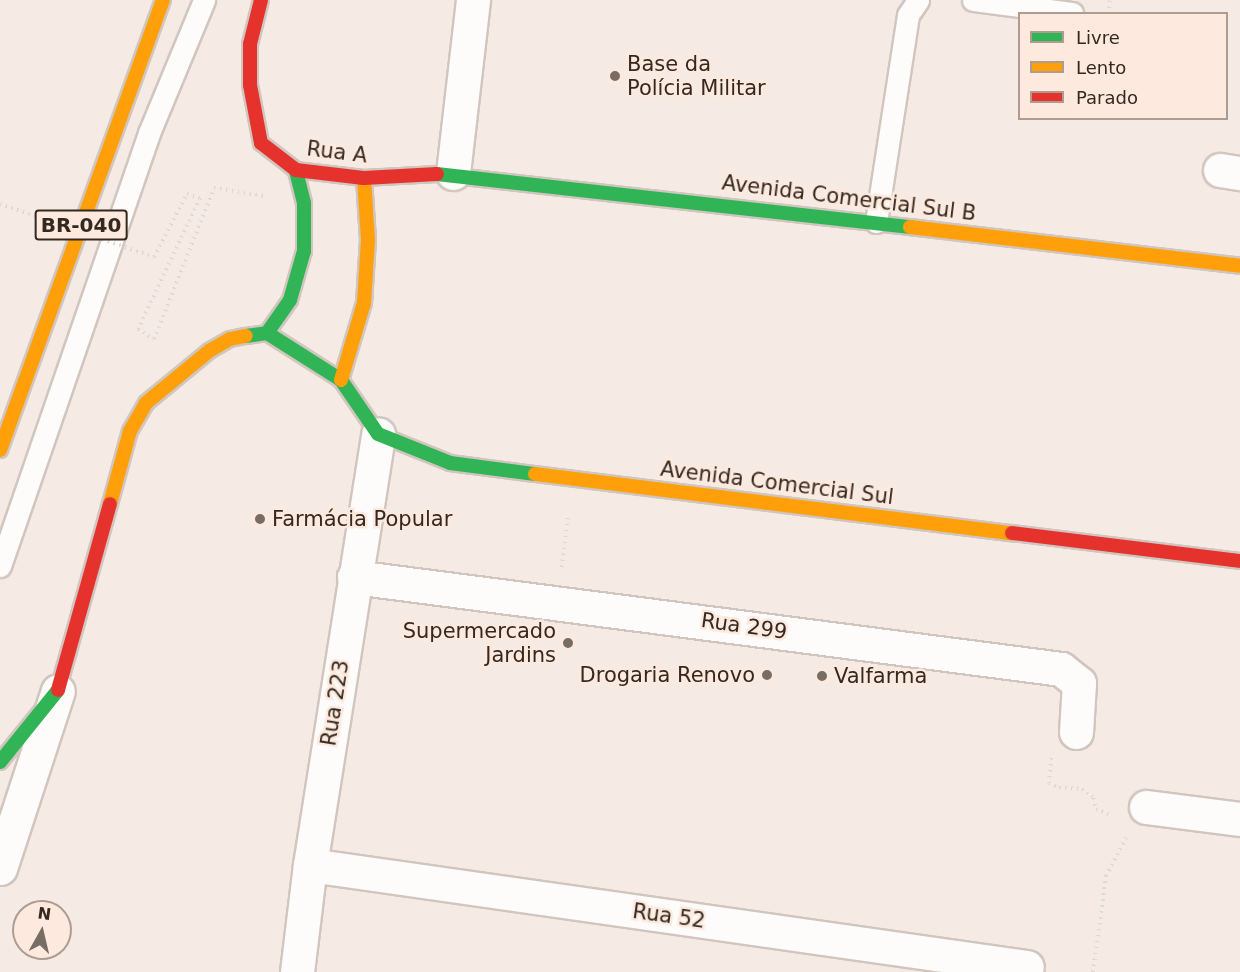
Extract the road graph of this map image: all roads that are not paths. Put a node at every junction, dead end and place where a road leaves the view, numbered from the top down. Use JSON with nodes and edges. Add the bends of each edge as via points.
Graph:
{"nodes":[{"id":1,"x":163,"y":0,"type":"edge"},
{"id":2,"x":204,"y":0,"type":"edge"},
{"id":3,"x":261,"y":0,"type":"edge"},
{"id":4,"x":473,"y":0,"type":"edge"},
{"id":5,"x":918,"y":0,"type":"edge"},
{"id":6,"x":973,"y":0,"type":"edge"},
{"id":7,"x":1057,"y":12,"type":"edge"},
{"id":8,"x":296,"y":170,"type":"junction"},
{"id":9,"x":453,"y":173,"type":"junction"},
{"id":10,"x":364,"y":178,"type":"junction"},
{"id":11,"x":876,"y":222,"type":"junction"},
{"id":12,"x":1240,"y":266,"type":"edge"},
{"id":13,"x":267,"y":333,"type":"junction"},
{"id":14,"x":341,"y":380,"type":"junction"},
{"id":15,"x":378,"y":434,"type":"junction"},
{"id":16,"x":0,"y":450,"type":"edge"},
{"id":17,"x":1240,"y":561,"type":"edge"},
{"id":18,"x":0,"y":566,"type":"edge"},
{"id":19,"x":354,"y":577,"type":"junction"},
{"id":20,"x":58,"y":690,"type":"junction"},
{"id":21,"x":1076,"y":732,"type":"road end"},
{"id":22,"x":0,"y":762,"type":"edge"},
{"id":23,"x":1144,"y":815,"type":"road end"},
{"id":24,"x":1240,"y":819,"type":"edge"},
{"id":25,"x":310,"y":864,"type":"junction"},
{"id":26,"x":0,"y":868,"type":"edge"},
{"id":27,"x":1027,"y":967,"type":"dead end"},
{"id":28,"x":297,"y":972,"type":"edge"}],
"edges":[{"from":1,"to":16,"type":"main road","number":"BR-040"},
{"from":2,"to":18,"type":"lane","via":[[149,133]]},
{"from":3,"to":8,"type":"main road","name":"Rua A","via":[[250,44],[250,86],[261,143]]},
{"from":4,"to":9,"type":"street"},
{"from":5,"to":11,"type":"lane","via":[[908,15]]},
{"from":6,"to":7,"type":"lane"},
{"from":8,"to":10,"type":"main road","name":"Rua A"},
{"from":8,"to":13,"type":"main road","via":[[304,203],[304,251],[290,300]]},
{"from":9,"to":10,"type":"main road","name":"Rua A"},
{"from":9,"to":11,"type":"main road","name":"Avenida Comercial Sul B"},
{"from":10,"to":14,"type":"main road","via":[[368,240],[364,303]]},
{"from":11,"to":12,"type":"main road","name":"Avenida Comercial Sul B"},
{"from":13,"to":14,"type":"main road"},
{"from":13,"to":20,"type":"main road","via":[[230,339],[146,402],[130,431]]},
{"from":14,"to":15,"type":"main road"},
{"from":15,"to":17,"type":"main road","name":"Avenida Comercial Sul","via":[[450,463]]},
{"from":15,"to":19,"type":"street","name":"Rua 223"},
{"from":19,"to":21,"type":"street","name":"Rua 299","via":[[1061,669],[1079,683]]},
{"from":19,"to":25,"type":"street","name":"Rua 223"},
{"from":20,"to":22,"type":"main road"},
{"from":20,"to":26,"type":"street"},
{"from":23,"to":24,"type":"street"},
{"from":25,"to":27,"type":"street","name":"Rua 52"},
{"from":25,"to":28,"type":"street","name":"Rua 223"}]}
